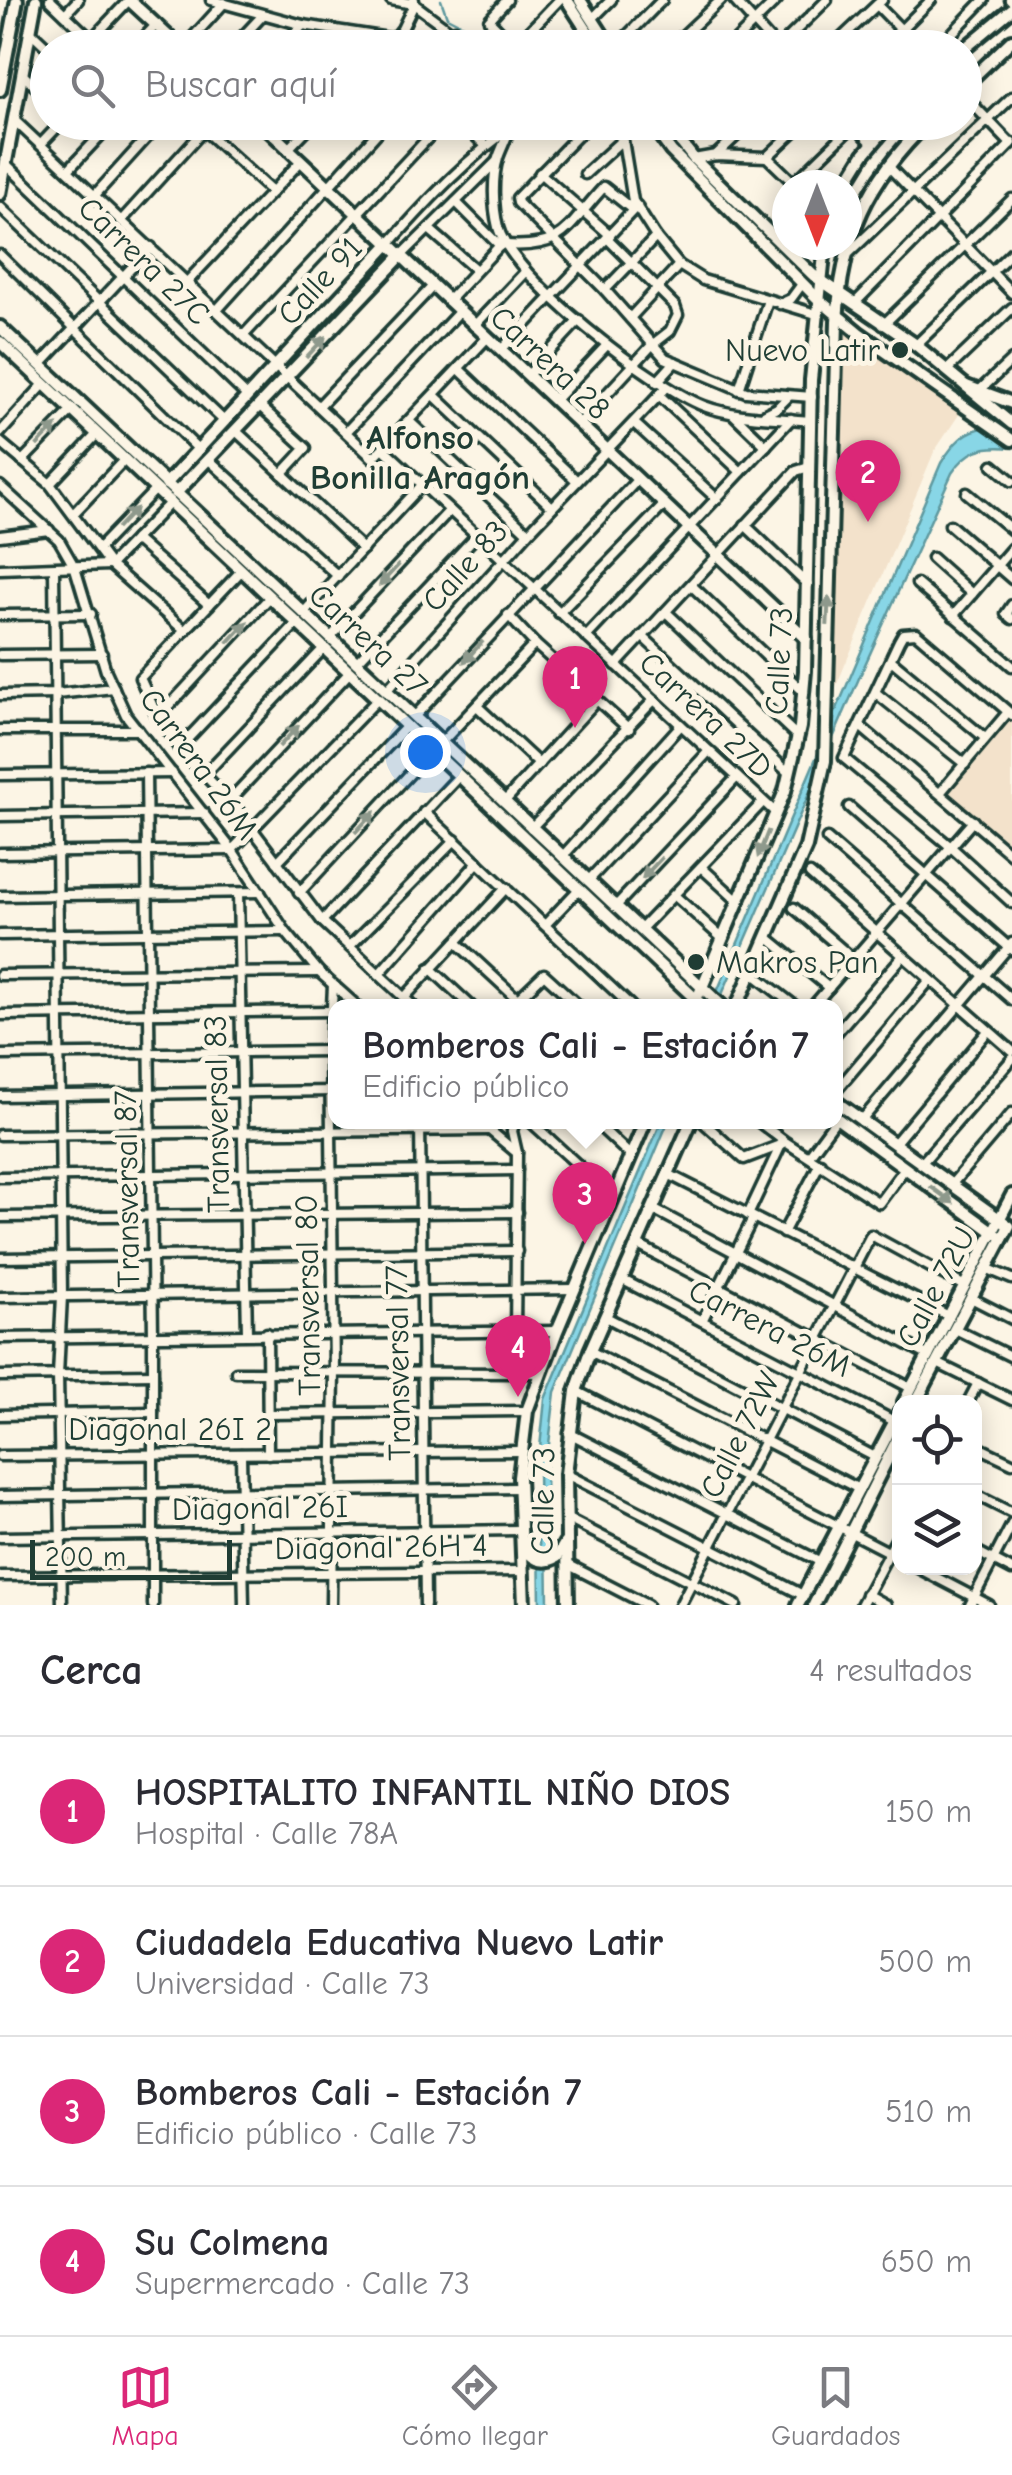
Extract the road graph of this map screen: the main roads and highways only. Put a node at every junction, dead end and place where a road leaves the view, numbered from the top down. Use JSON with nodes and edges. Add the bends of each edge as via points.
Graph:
{"nodes":[{"id":1,"x":17,"y":0,"type":"edge"},
{"id":2,"x":36,"y":0,"type":"edge"},
{"id":3,"x":129,"y":0,"type":"edge"},
{"id":4,"x":563,"y":0,"type":"edge"},
{"id":5,"x":580,"y":0,"type":"edge"},
{"id":6,"x":1011,"y":3,"type":"edge"},
{"id":7,"x":30,"y":30,"type":"edge"},
{"id":8,"x":162,"y":30,"type":"edge"},
{"id":9,"x":585,"y":30,"type":"edge"},
{"id":10,"x":600,"y":30,"type":"edge"},
{"id":11,"x":982,"y":31,"type":"edge"},
{"id":12,"x":30,"y":32,"type":"edge"},
{"id":13,"x":1012,"y":40,"type":"edge"},
{"id":14,"x":2,"y":68,"type":"edge"},
{"id":15,"x":982,"y":69,"type":"edge"},
{"id":16,"x":0,"y":90,"type":"edge"},
{"id":17,"x":279,"y":140,"type":"edge"},
{"id":18,"x":663,"y":140,"type":"edge"},
{"id":19,"x":677,"y":140,"type":"edge"},
{"id":20,"x":877,"y":140,"type":"edge"},
{"id":21,"x":907,"y":140,"type":"edge"},
{"id":22,"x":911,"y":140,"type":"edge"},
{"id":23,"x":904,"y":149,"type":"junction"},
{"id":24,"x":855,"y":170,"type":"edge"},
{"id":25,"x":0,"y":194,"type":"edge"},
{"id":26,"x":772,"y":237,"type":"edge"},
{"id":27,"x":388,"y":244,"type":"junction"},
{"id":28,"x":401,"y":256,"type":"junction"},
{"id":29,"x":796,"y":260,"type":"edge"},
{"id":30,"x":823,"y":260,"type":"edge"},
{"id":31,"x":819,"y":280,"type":"junction"},
{"id":32,"x":839,"y":295,"type":"junction"},
{"id":33,"x":818,"y":298,"type":"junction"},
{"id":34,"x":837,"y":316,"type":"junction"},
{"id":35,"x":0,"y":327,"type":"edge"},
{"id":36,"x":0,"y":342,"type":"edge"},
{"id":37,"x":0,"y":352,"type":"edge"},
{"id":38,"x":14,"y":354,"type":"junction"},
{"id":39,"x":959,"y":383,"type":"junction"},
{"id":40,"x":1012,"y":403,"type":"edge"},
{"id":41,"x":1010,"y":422,"type":"edge"},
{"id":42,"x":1012,"y":440,"type":"edge"},
{"id":43,"x":165,"y":483,"type":"junction"},
{"id":44,"x":176,"y":494,"type":"junction"},
{"id":45,"x":808,"y":496,"type":"junction"},
{"id":46,"x":834,"y":502,"type":"junction"},
{"id":47,"x":808,"y":540,"type":"junction"},
{"id":48,"x":831,"y":542,"type":"junction"},
{"id":49,"x":300,"y":618,"type":"junction"},
{"id":50,"x":806,"y":638,"type":"junction"},
{"id":51,"x":436,"y":746,"type":"junction"},
{"id":52,"x":584,"y":885,"type":"junction"},
{"id":53,"x":700,"y":999,"type":"edge"},
{"id":54,"x":700,"y":999,"type":"edge"},
{"id":55,"x":701,"y":999,"type":"edge"},
{"id":56,"x":740,"y":999,"type":"edge"},
{"id":57,"x":843,"y":1108,"type":"edge"},
{"id":58,"x":843,"y":1125,"type":"edge"},
{"id":59,"x":643,"y":1129,"type":"edge"},
{"id":60,"x":688,"y":1129,"type":"edge"},
{"id":61,"x":1012,"y":1195,"type":"edge"},
{"id":62,"x":1007,"y":1222,"type":"edge"},
{"id":63,"x":998,"y":1235,"type":"junction"},
{"id":64,"x":933,"y":1360,"type":"junction"},
{"id":65,"x":908,"y":1395,"type":"edge"},
{"id":66,"x":919,"y":1395,"type":"edge"},
{"id":67,"x":892,"y":1426,"type":"edge"},
{"id":68,"x":892,"y":1457,"type":"edge"},
{"id":69,"x":844,"y":1530,"type":"junction"},
{"id":70,"x":522,"y":1535,"type":"junction"},
{"id":71,"x":567,"y":1537,"type":"junction"},
{"id":72,"x":801,"y":1600,"type":"edge"},
{"id":73,"x":524,"y":1605,"type":"edge"},
{"id":74,"x":568,"y":1605,"type":"edge"},
{"id":75,"x":814,"y":1605,"type":"edge"}],
"edges":[{"from":1,"to":14,"type":"main road"},
{"from":2,"to":7,"type":"main road"},
{"from":3,"to":8,"type":"main road"},
{"from":4,"to":9,"type":"main road"},
{"from":5,"to":10,"type":"main road"},
{"from":6,"to":11,"type":"main road"},
{"from":12,"to":25,"type":"main road"},
{"from":13,"to":15,"type":"main road"},
{"from":14,"to":16,"type":"main road"},
{"from":17,"to":27,"type":"main road","name":"Carrera 28"},
{"from":18,"to":33,"type":"main road"},
{"from":19,"to":26,"type":"main road"},
{"from":20,"to":24,"type":"main road"},
{"from":21,"to":23,"type":"main road"},
{"from":22,"to":23,"type":"main road"},
{"from":23,"to":32,"type":"main road","via":[[855,221]]},
{"from":27,"to":28,"type":"main road","name":"Carrera 28"},
{"from":27,"to":43,"type":"main road","name":"Calle 91"},
{"from":44,"to":28,"type":"main road","name":"Calle 91","one_way":true},
{"from":28,"to":50,"type":"main road","name":"Carrera 28"},
{"from":29,"to":31,"type":"main road"},
{"from":30,"to":31,"type":"main road"},
{"from":31,"to":32,"type":"main road"},
{"from":31,"to":33,"type":"main road"},
{"from":32,"to":34,"type":"main road"},
{"from":32,"to":39,"type":"main road","via":[[916,345]]},
{"from":33,"to":34,"type":"main road"},
{"from":33,"to":45,"type":"main road","name":"Calle 73"},
{"from":34,"to":42,"type":"main road"},
{"from":34,"to":46,"type":"main road","name":"Calle 73"},
{"from":35,"to":43,"type":"main road","name":"Carrera 27"},
{"from":36,"to":38,"type":"main road","name":"Carrera 27"},
{"from":37,"to":38,"type":"main road"},
{"from":38,"to":43,"type":"main road","name":"Carrera 27","via":[[124,460]]},
{"from":39,"to":40,"type":"main road"},
{"from":39,"to":41,"type":"main road"},
{"from":43,"to":44,"type":"main road","name":"Carrera 27"},
{"from":44,"to":49,"type":"main road","name":"Carrera 27"},
{"from":44,"to":49,"type":"main road","name":"Carrera 27","via":[[242,570]]},
{"from":45,"to":46,"type":"main road","via":[[819,512]]},
{"from":45,"to":47,"type":"main road","name":"Calle 73"},
{"from":46,"to":48,"type":"main road","name":"Calle 73"},
{"from":47,"to":48,"type":"main road","via":[[822,532]]},
{"from":47,"to":50,"type":"main road","name":"Calle 73"},
{"from":56,"to":48,"type":"main road","name":"Calle 73","one_way":true,"via":[[806,846],[821,788]]},
{"from":49,"to":51,"type":"main road","name":"Carrera 27"},
{"from":50,"to":55,"type":"main road","name":"Calle 73","one_way":true,"via":[[790,774]]},
{"from":51,"to":52,"type":"main road","name":"Carrera 27","via":[[459,776]]},
{"from":51,"to":52,"type":"main road","name":"Carrera 27","via":[[562,856]]},
{"from":52,"to":53,"type":"main road","name":"Carrera 27","via":[[640,930]]},
{"from":52,"to":54,"type":"main road","name":"Carrera 27"},
{"from":57,"to":62,"type":"main road"},
{"from":58,"to":63,"type":"main road","one_way":true},
{"from":59,"to":70,"type":"main road","name":"Calle 73","via":[[527,1411],[520,1451]]},
{"from":60,"to":71,"type":"main road","name":"Calle 73","via":[[576,1391]]},
{"from":61,"to":62,"type":"main road","name":"Calle 72U"},
{"from":62,"to":63,"type":"main road","name":"Calle 72U"},
{"from":63,"to":64,"type":"main road","name":"Calle 72U","via":[[949,1316]]},
{"from":63,"to":64,"type":"main road","name":"Calle 72U","via":[[955,1329]]},
{"from":64,"to":65,"type":"main road","name":"Calle 72U"},
{"from":64,"to":66,"type":"main road","name":"Calle 72U"},
{"from":67,"to":69,"type":"main road"},
{"from":68,"to":69,"type":"main road"},
{"from":69,"to":72,"type":"main road"},
{"from":69,"to":75,"type":"main road"},
{"from":70,"to":71,"type":"main road","via":[[531,1556],[546,1561],[557,1557]]},
{"from":70,"to":73,"type":"main road","name":"Calle 73"},
{"from":71,"to":74,"type":"main road","name":"Calle 73"}]}
